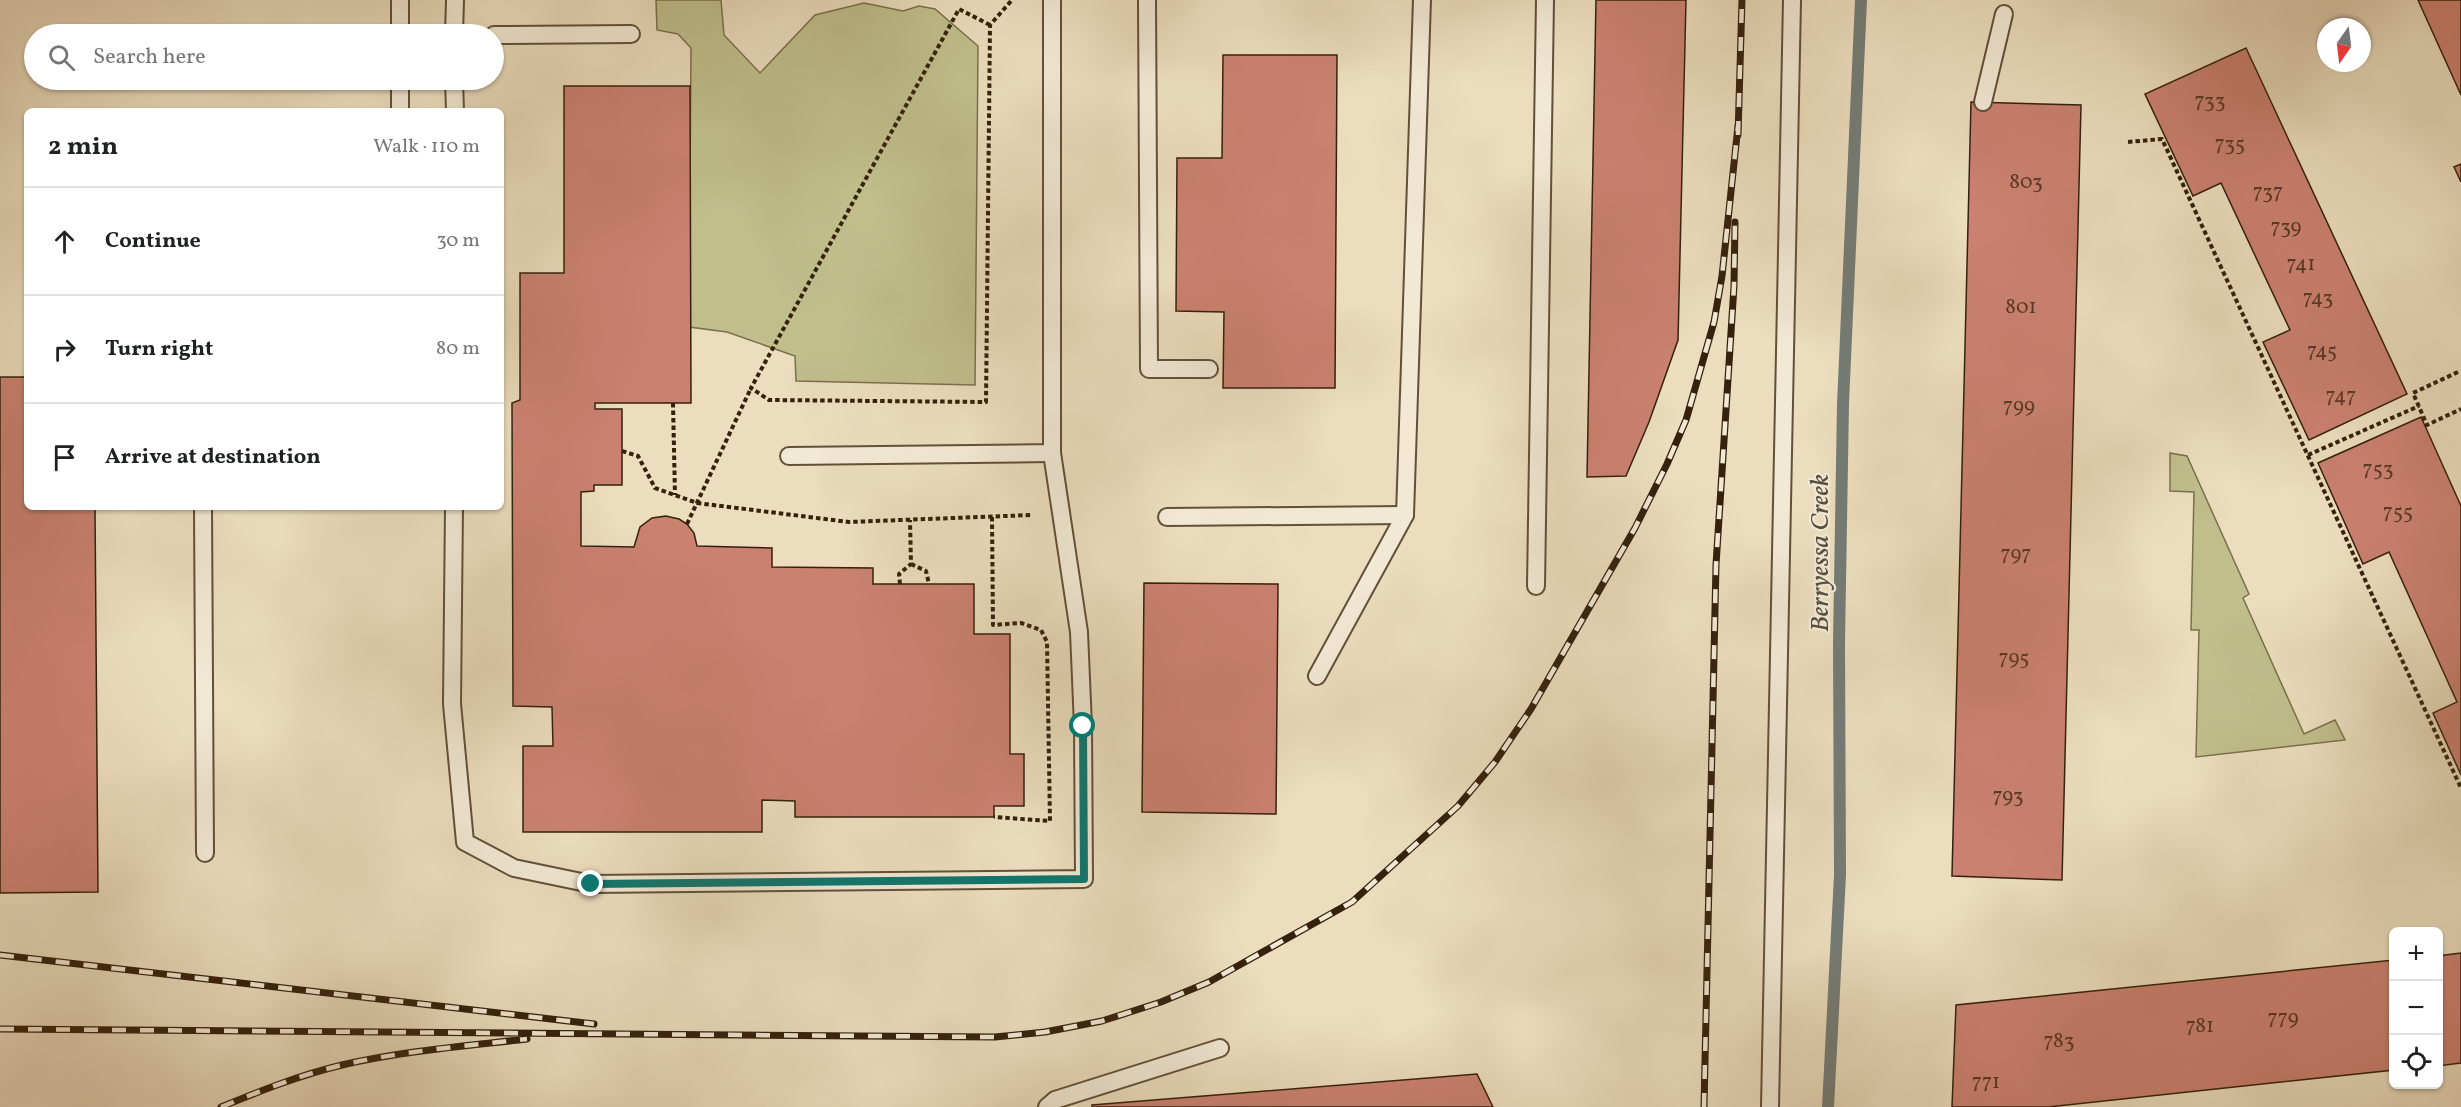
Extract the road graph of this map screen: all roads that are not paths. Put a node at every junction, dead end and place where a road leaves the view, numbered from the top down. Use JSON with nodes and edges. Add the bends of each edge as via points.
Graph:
{"nodes":[{"id":1,"x":400,"y":0,"type":"edge"},
{"id":2,"x":454,"y":0,"type":"edge"},
{"id":3,"x":1052,"y":0,"type":"edge"},
{"id":4,"x":1146,"y":0,"type":"edge"},
{"id":5,"x":1422,"y":0,"type":"edge"},
{"id":6,"x":1545,"y":0,"type":"edge"},
{"id":7,"x":1792,"y":0,"type":"edge"},
{"id":8,"x":2004,"y":14,"type":"dead end"},
{"id":9,"x":400,"y":24,"type":"edge"},
{"id":10,"x":454,"y":24,"type":"edge"},
{"id":11,"x":631,"y":34,"type":"dead end"},
{"id":12,"x":504,"y":36,"type":"edge"},
{"id":13,"x":399,"y":90,"type":"edge"},
{"id":14,"x":454,"y":90,"type":"edge"},
{"id":15,"x":1983,"y":102,"type":"dead end"},
{"id":16,"x":399,"y":108,"type":"edge"},
{"id":17,"x":455,"y":108,"type":"edge"},
{"id":18,"x":1209,"y":369,"type":"dead end"},
{"id":19,"x":1052,"y":453,"type":"junction"},
{"id":20,"x":789,"y":456,"type":"dead end"},
{"id":21,"x":203,"y":510,"type":"edge"},
{"id":22,"x":454,"y":510,"type":"edge"},
{"id":23,"x":1405,"y":515,"type":"junction"},
{"id":24,"x":1167,"y":517,"type":"dead end"},
{"id":25,"x":1536,"y":586,"type":"dead end"},
{"id":26,"x":1317,"y":676,"type":"dead end"},
{"id":27,"x":205,"y":853,"type":"dead end"},
{"id":28,"x":1220,"y":1048,"type":"dead end"},
{"id":29,"x":1047,"y":1107,"type":"edge"},
{"id":30,"x":1770,"y":1107,"type":"edge"}],
"edges":[{"from":1,"to":9,"type":"lane"},
{"from":2,"to":10,"type":"lane"},
{"from":3,"to":19,"type":"lane"},
{"from":4,"to":18,"type":"lane","via":[[1149,369]]},
{"from":5,"to":23,"type":"lane"},
{"from":6,"to":25,"type":"lane"},
{"from":7,"to":30,"type":"lane"},
{"from":8,"to":15,"type":"lane"},
{"from":11,"to":12,"type":"lane"},
{"from":13,"to":16,"type":"lane"},
{"from":14,"to":17,"type":"lane"},
{"from":19,"to":20,"type":"lane"},
{"from":19,"to":22,"type":"lane","via":[[1079,632],[1084,879],[591,884],[514,868],[465,842],[452,704]]},
{"from":21,"to":27,"type":"lane"},
{"from":23,"to":24,"type":"lane"},
{"from":23,"to":26,"type":"lane"},
{"from":28,"to":29,"type":"lane","via":[[1055,1100]]}]}
